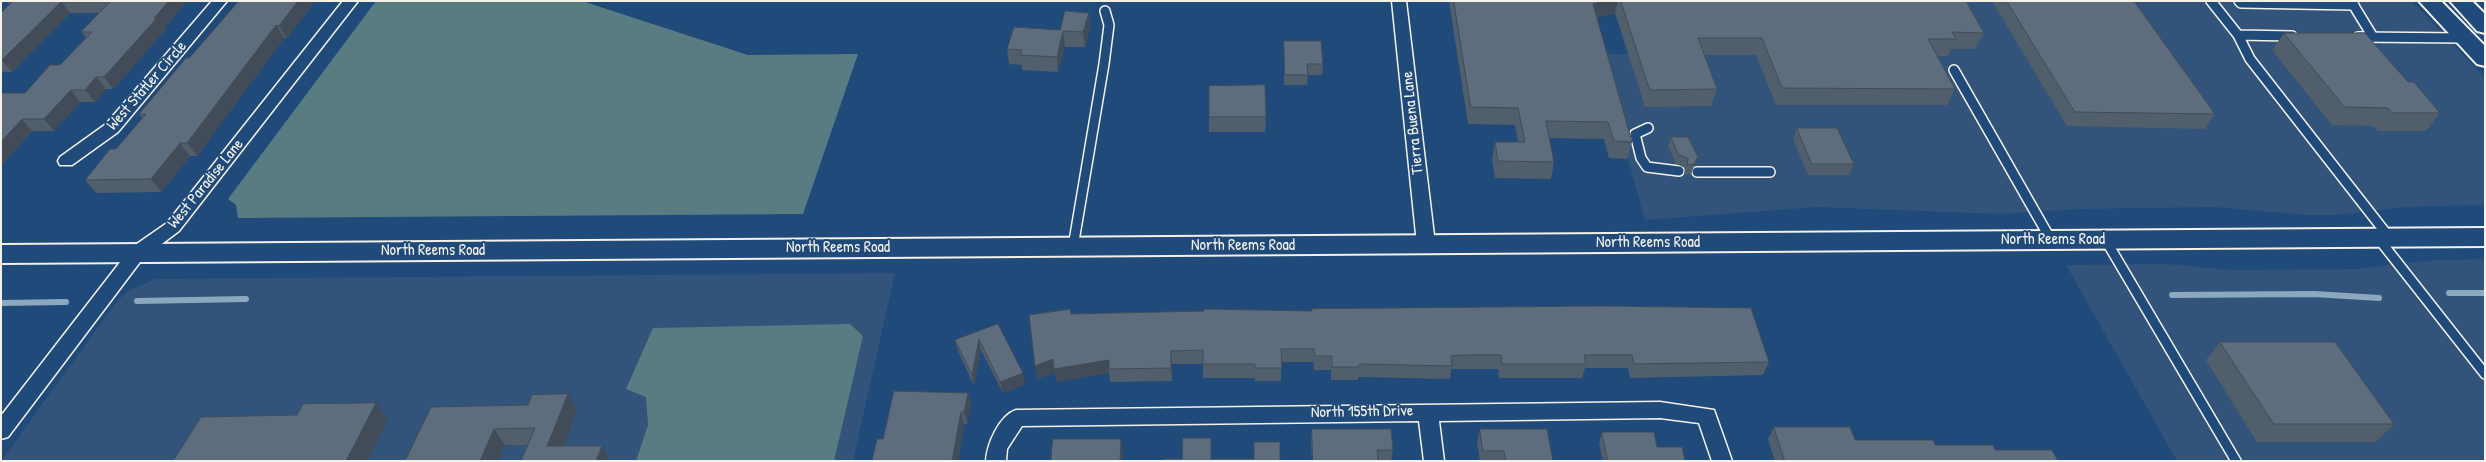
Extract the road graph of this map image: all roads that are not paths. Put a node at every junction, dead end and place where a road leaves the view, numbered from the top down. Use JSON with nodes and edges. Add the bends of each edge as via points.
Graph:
{"nodes":[{"id":1,"x":220,"y":1,"type":"edge"},
{"id":2,"x":351,"y":1,"type":"edge"},
{"id":3,"x":1399,"y":1,"type":"edge"},
{"id":4,"x":2212,"y":1,"type":"edge"},
{"id":5,"x":2239,"y":1,"type":"edge"},
{"id":6,"x":2429,"y":1,"type":"edge"},
{"id":7,"x":2460,"y":1,"type":"edge"},
{"id":8,"x":2352,"y":3,"type":"edge"},
{"id":9,"x":1105,"y":11,"type":"dead end"},
{"id":10,"x":2485,"y":26,"type":"edge"},
{"id":11,"x":2238,"y":35,"type":"junction"},
{"id":12,"x":2306,"y":36,"type":"edge"},
{"id":13,"x":2344,"y":37,"type":"edge"},
{"id":14,"x":2374,"y":38,"type":"junction"},
{"id":15,"x":2465,"y":38,"type":"junction"},
{"id":16,"x":2485,"y":59,"type":"edge"},
{"id":17,"x":1954,"y":70,"type":"dead end"},
{"id":18,"x":1648,"y":128,"type":"dead end"},
{"id":19,"x":66,"y":161,"type":"dead end"},
{"id":20,"x":1679,"y":172,"type":"dead end"},
{"id":21,"x":1697,"y":172,"type":"edge"},
{"id":22,"x":1770,"y":172,"type":"dead end"},
{"id":23,"x":2485,"y":237,"type":"edge"},
{"id":24,"x":2384,"y":238,"type":"junction"},
{"id":25,"x":2104,"y":239,"type":"junction"},
{"id":26,"x":2051,"y":240,"type":"junction"},
{"id":27,"x":1426,"y":244,"type":"junction"},
{"id":28,"x":1073,"y":247,"type":"junction"},
{"id":29,"x":137,"y":253,"type":"junction"},
{"id":30,"x":1,"y":254,"type":"edge"},
{"id":31,"x":2485,"y":374,"type":"edge"},
{"id":32,"x":1428,"y":412,"type":"junction"},
{"id":33,"x":1,"y":431,"type":"edge"},
{"id":34,"x":996,"y":461,"type":"edge"},
{"id":35,"x":1434,"y":461,"type":"edge"},
{"id":36,"x":1722,"y":461,"type":"edge"},
{"id":37,"x":2236,"y":461,"type":"edge"}],
"edges":[{"from":1,"to":19,"type":"street","name":"West Statler Circle","via":[[112,128]]},
{"from":2,"to":29,"type":"street","name":"West Paradise Lane","via":[[173,228]]},
{"from":3,"to":27,"type":"street","name":"Tierra Buena Lane"},
{"from":4,"to":11,"type":"lane"},
{"from":5,"to":8,"type":"lane","via":[[2241,4]]},
{"from":6,"to":15,"type":"main road"},
{"from":7,"to":10,"type":"main road"},
{"from":8,"to":14,"type":"lane"},
{"from":9,"to":28,"type":"lane","via":[[1109,25],[1104,64]]},
{"from":11,"to":12,"type":"lane"},
{"from":11,"to":24,"type":"lane","via":[[2250,59]]},
{"from":13,"to":14,"type":"lane"},
{"from":14,"to":15,"type":"lane"},
{"from":15,"to":16,"type":"main road"},
{"from":17,"to":26,"type":"lane"},
{"from":18,"to":20,"type":"lane","via":[[1635,134],[1641,158],[1647,166]]},
{"from":21,"to":22,"type":"lane"},
{"from":23,"to":24,"type":"main road","name":"North Reems Road"},
{"from":24,"to":25,"type":"main road","name":"North Reems Road"},
{"from":24,"to":31,"type":"lane"},
{"from":25,"to":26,"type":"main road","name":"North Reems Road"},
{"from":25,"to":37,"type":"lane"},
{"from":26,"to":27,"type":"main road","name":"North Reems Road"},
{"from":27,"to":28,"type":"main road","name":"North Reems Road"},
{"from":28,"to":29,"type":"main road","name":"North Reems Road"},
{"from":29,"to":30,"type":"main road","name":"North Reems Road"},
{"from":29,"to":33,"type":"street","name":"West Paradise Lane"},
{"from":32,"to":34,"type":"street","name":"North 155th Drive","via":[[1016,418],[998,448]]},
{"from":32,"to":35,"type":"street"},
{"from":32,"to":36,"type":"street","name":"North 155th Drive","via":[[1660,410],[1707,416]]}]}
